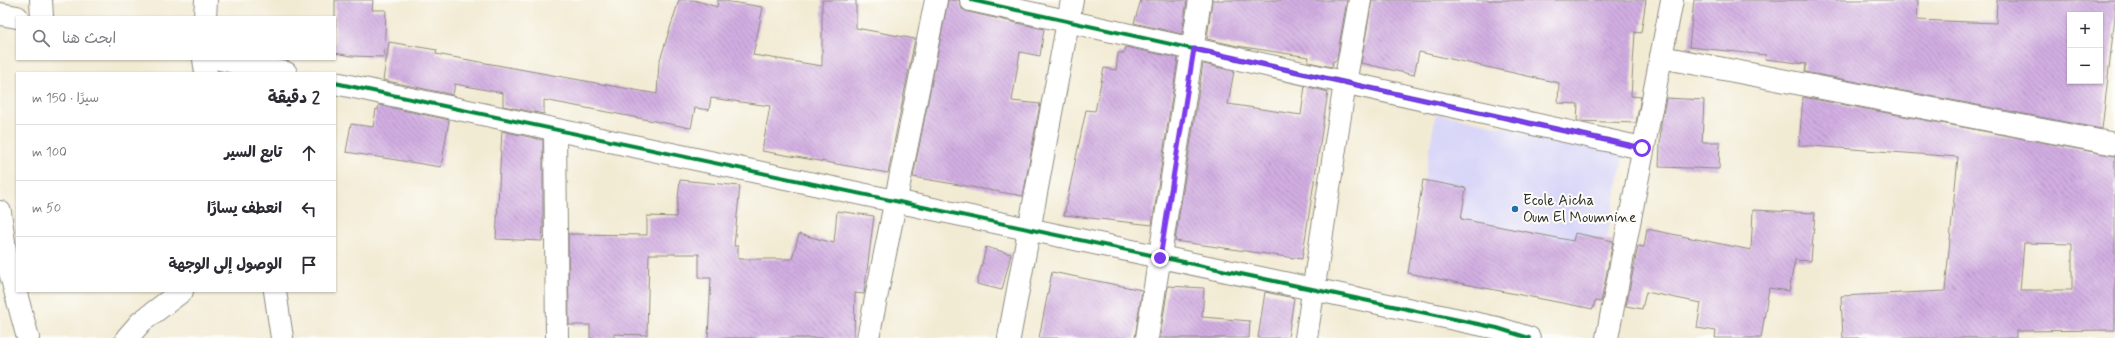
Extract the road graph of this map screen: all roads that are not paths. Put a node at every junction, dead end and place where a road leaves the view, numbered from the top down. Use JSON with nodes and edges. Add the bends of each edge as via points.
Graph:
{"nodes":[{"id":1,"x":41,"y":0,"type":"edge"},
{"id":2,"x":206,"y":0,"type":"edge"},
{"id":3,"x":936,"y":0,"type":"edge"},
{"id":4,"x":971,"y":0,"type":"edge"},
{"id":5,"x":1072,"y":0,"type":"edge"},
{"id":6,"x":1200,"y":0,"type":"edge"},
{"id":7,"x":1360,"y":0,"type":"edge"},
{"id":8,"x":1672,"y":0,"type":"edge"},
{"id":9,"x":0,"y":14,"type":"edge"},
{"id":10,"x":42,"y":16,"type":"edge"},
{"id":11,"x":205,"y":16,"type":"edge"},
{"id":12,"x":16,"y":17,"type":"edge"},
{"id":13,"x":1069,"y":22,"type":"junction"},
{"id":14,"x":1194,"y":49,"type":"junction"},
{"id":15,"x":1661,"y":56,"type":"junction"},
{"id":16,"x":204,"y":60,"type":"edge"},
{"id":17,"x":225,"y":60,"type":"edge"},
{"id":18,"x":206,"y":72,"type":"edge"},
{"id":19,"x":281,"y":72,"type":"edge"},
{"id":20,"x":336,"y":83,"type":"edge"},
{"id":21,"x":1345,"y":83,"type":"junction"},
{"id":22,"x":555,"y":130,"type":"junction"},
{"id":23,"x":2115,"y":144,"type":"edge"},
{"id":24,"x":1642,"y":148,"type":"junction"},
{"id":25,"x":896,"y":202,"type":"junction"},
{"id":26,"x":0,"y":212,"type":"edge"},
{"id":27,"x":1029,"y":230,"type":"junction"},
{"id":28,"x":1160,"y":258,"type":"junction"},
{"id":29,"x":1314,"y":290,"type":"junction"},
{"id":30,"x":181,"y":292,"type":"edge"},
{"id":31,"x":275,"y":292,"type":"edge"},
{"id":32,"x":28,"y":338,"type":"edge"},
{"id":33,"x":127,"y":338,"type":"edge"},
{"id":34,"x":282,"y":338,"type":"edge"},
{"id":35,"x":557,"y":338,"type":"edge"},
{"id":36,"x":868,"y":338,"type":"edge"},
{"id":37,"x":1009,"y":338,"type":"edge"},
{"id":38,"x":1147,"y":338,"type":"edge"},
{"id":39,"x":1306,"y":338,"type":"edge"},
{"id":40,"x":1529,"y":338,"type":"edge"},
{"id":41,"x":1607,"y":338,"type":"edge"}],
"edges":[{"from":1,"to":10,"type":"street"},
{"from":2,"to":11,"type":"street"},
{"from":3,"to":25,"type":"street"},
{"from":4,"to":13,"type":"street"},
{"from":5,"to":13,"type":"street"},
{"from":6,"to":14,"type":"street"},
{"from":7,"to":21,"type":"street"},
{"from":8,"to":15,"type":"street"},
{"from":9,"to":12,"type":"street"},
{"from":13,"to":14,"type":"street"},
{"from":13,"to":27,"type":"street"},
{"from":14,"to":21,"type":"street"},
{"from":14,"to":28,"type":"street"},
{"from":15,"to":23,"type":"street"},
{"from":15,"to":24,"type":"street"},
{"from":16,"to":18,"type":"street"},
{"from":17,"to":19,"type":"street"},
{"from":20,"to":22,"type":"street"},
{"from":21,"to":24,"type":"street"},
{"from":21,"to":29,"type":"street"},
{"from":22,"to":25,"type":"street"},
{"from":22,"to":35,"type":"street"},
{"from":24,"to":41,"type":"street"},
{"from":25,"to":27,"type":"street"},
{"from":25,"to":36,"type":"street"},
{"from":26,"to":32,"type":"street","via":[[6,257]]},
{"from":27,"to":28,"type":"street"},
{"from":27,"to":37,"type":"street"},
{"from":28,"to":29,"type":"street"},
{"from":28,"to":38,"type":"street"},
{"from":29,"to":39,"type":"street"},
{"from":29,"to":40,"type":"street","via":[[1497,328]]},
{"from":30,"to":33,"type":"street","via":[[141,322]]},
{"from":31,"to":34,"type":"street"}]}
